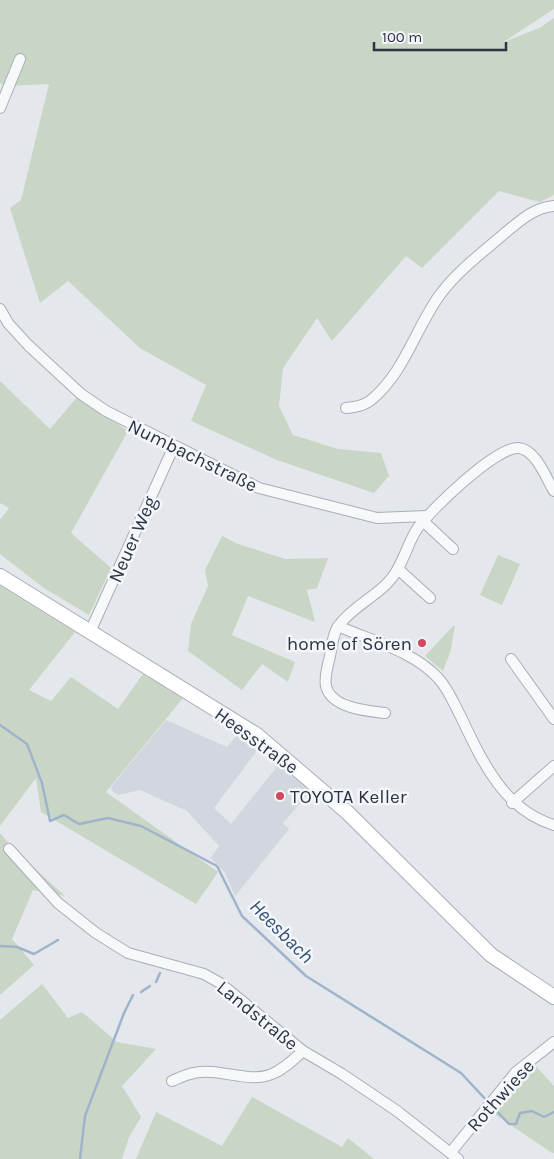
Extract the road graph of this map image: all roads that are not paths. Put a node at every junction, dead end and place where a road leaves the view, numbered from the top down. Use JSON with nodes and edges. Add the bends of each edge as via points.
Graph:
{"nodes":[{"id":1,"x":20,"y":59,"type":"dead end"},
{"id":2,"x":0,"y":108,"type":"edge"},
{"id":3,"x":554,"y":206,"type":"edge"},
{"id":4,"x":0,"y":309,"type":"edge"},
{"id":5,"x":346,"y":408,"type":"dead end"},
{"id":6,"x":174,"y":446,"type":"junction"},
{"id":7,"x":554,"y":491,"type":"edge"},
{"id":8,"x":425,"y":518,"type":"junction"},
{"id":9,"x":454,"y":549,"type":"dead end"},
{"id":10,"x":398,"y":569,"type":"junction"},
{"id":11,"x":0,"y":576,"type":"edge"},
{"id":12,"x":430,"y":598,"type":"dead end"},
{"id":13,"x":338,"y":626,"type":"junction"},
{"id":14,"x":90,"y":632,"type":"junction"},
{"id":15,"x":511,"y":659,"type":"dead end"},
{"id":16,"x":384,"y":713,"type":"dead end"},
{"id":17,"x":554,"y":719,"type":"edge"},
{"id":18,"x":554,"y":766,"type":"edge"},
{"id":19,"x":512,"y":803,"type":"junction"},
{"id":20,"x":554,"y":825,"type":"edge"},
{"id":21,"x":9,"y":849,"type":"dead end"},
{"id":22,"x":554,"y":997,"type":"edge"},
{"id":23,"x":554,"y":1042,"type":"edge"},
{"id":24,"x":303,"y":1051,"type":"junction"},
{"id":25,"x":172,"y":1081,"type":"dead end"},
{"id":26,"x":454,"y":1156,"type":"edge"}],
"edges":[{"from":1,"to":2,"type":"street"},
{"from":3,"to":5,"type":"street","via":[[532,212],[480,254],[440,294],[418,328],[402,366],[371,401]]},
{"from":4,"to":6,"type":"street","name":"Numbachstraße","via":[[8,324],[28,345],[81,394],[119,419]]},
{"from":6,"to":8,"type":"street","name":"Numbachstraße","via":[[260,488],[377,518]]},
{"from":6,"to":14,"type":"street","name":"Neuer Weg"},
{"from":7,"to":8,"type":"street","via":[[531,454],[520,448],[509,448],[458,487]]},
{"from":8,"to":9,"type":"street"},
{"from":8,"to":10,"type":"street"},
{"from":10,"to":12,"type":"street"},
{"from":10,"to":13,"type":"street","via":[[386,584],[349,613]]},
{"from":11,"to":14,"type":"main road","name":"Heesstraße"},
{"from":13,"to":16,"type":"street","via":[[326,673],[326,687],[349,708]]},
{"from":13,"to":19,"type":"street","via":[[412,658],[439,678],[475,747]]},
{"from":14,"to":22,"type":"main road","name":"Heesstraße","via":[[257,735],[348,813],[491,955]]},
{"from":15,"to":17,"type":"street"},
{"from":18,"to":19,"type":"street"},
{"from":19,"to":20,"type":"street","via":[[540,821]]},
{"from":21,"to":24,"type":"street","name":"Landstraße","via":[[58,903],[96,934],[128,953],[204,974],[220,983]]},
{"from":23,"to":26,"type":"street","name":"Rothwiese","via":[[516,1072],[489,1103]]},
{"from":24,"to":25,"type":"street","via":[[270,1076],[195,1072]]},
{"from":24,"to":26,"type":"street","name":"Landstraße","via":[[342,1074]]}]}
